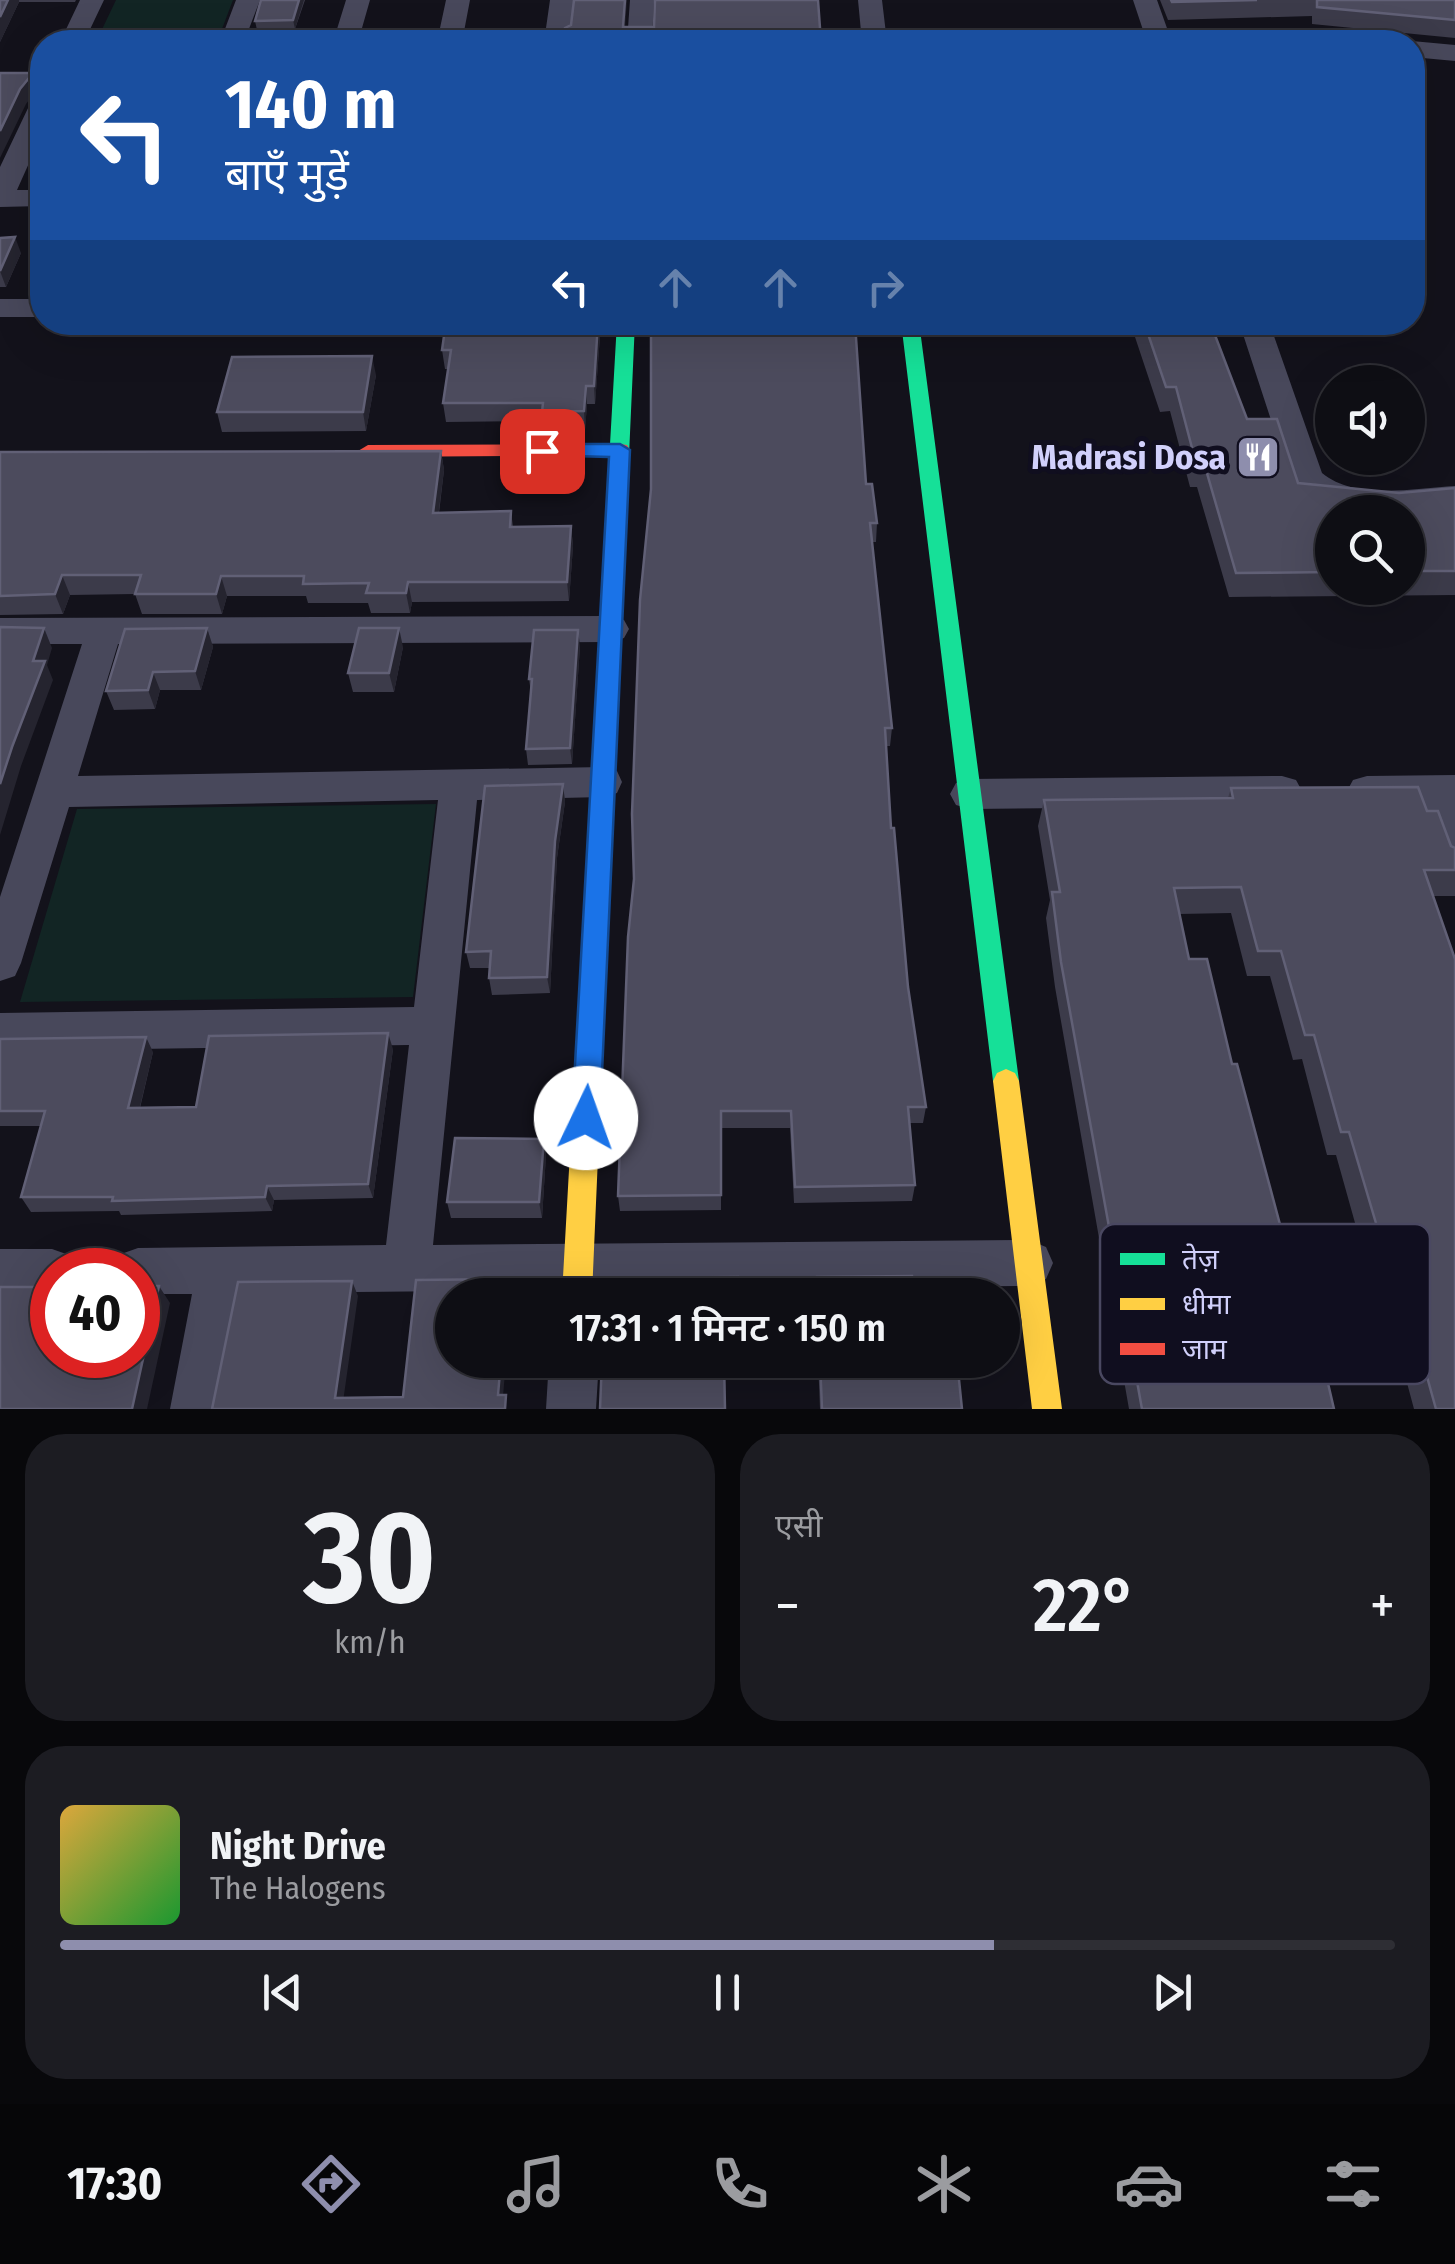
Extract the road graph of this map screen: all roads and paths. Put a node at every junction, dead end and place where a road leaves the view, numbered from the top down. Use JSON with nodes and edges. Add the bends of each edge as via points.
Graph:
{"nodes":[{"id":1,"x":92,"y":0,"type":"edge"},
{"id":2,"x":248,"y":0,"type":"edge"},
{"id":3,"x":358,"y":0,"type":"edge"},
{"id":4,"x":458,"y":0,"type":"edge"},
{"id":5,"x":562,"y":0,"type":"edge"},
{"id":6,"x":642,"y":0,"type":"edge"},
{"id":7,"x":870,"y":0,"type":"edge"},
{"id":8,"x":1144,"y":0,"type":"edge"},
{"id":9,"x":78,"y":30,"type":"edge"},
{"id":10,"x":237,"y":30,"type":"edge"},
{"id":11,"x":349,"y":30,"type":"edge"},
{"id":12,"x":452,"y":30,"type":"edge"},
{"id":13,"x":558,"y":30,"type":"edge"},
{"id":14,"x":641,"y":30,"type":"edge"},
{"id":15,"x":874,"y":30,"type":"edge"},
{"id":16,"x":1155,"y":30,"type":"edge"},
{"id":17,"x":1425,"y":50,"type":"edge"},
{"id":18,"x":1455,"y":52,"type":"edge"},
{"id":19,"x":30,"y":132,"type":"edge"},
{"id":20,"x":0,"y":198,"type":"edge"},
{"id":21,"x":30,"y":198,"type":"edge"},
{"id":22,"x":0,"y":308,"type":"edge"},
{"id":23,"x":30,"y":308,"type":"edge"},
{"id":24,"x":625,"y":335,"type":"edge"},
{"id":25,"x":912,"y":335,"type":"edge"},
{"id":26,"x":1258,"y":335,"type":"edge"},
{"id":27,"x":620,"y":450,"type":"junction"},
{"id":28,"x":340,"y":451,"type":"edge"},
{"id":29,"x":1455,"y":497,"type":"edge"},
{"id":30,"x":611,"y":628,"type":"junction"},
{"id":31,"x":0,"y":631,"type":"edge"},
{"id":32,"x":104,"y":631,"type":"junction"},
{"id":33,"x":603,"y":782,"type":"junction"},
{"id":34,"x":458,"y":784,"type":"junction"},
{"id":35,"x":1443,"y":790,"type":"edge"},
{"id":36,"x":54,"y":792,"type":"junction"},
{"id":37,"x":970,"y":794,"type":"junction"},
{"id":38,"x":1455,"y":859,"type":"edge"},
{"id":39,"x":0,"y":964,"type":"edge"},
{"id":40,"x":433,"y":1026,"type":"junction"},
{"id":41,"x":0,"y":1032,"type":"edge"},
{"id":42,"x":1029,"y":1263,"type":"junction"},
{"id":43,"x":408,"y":1268,"type":"junction"},
{"id":44,"x":222,"y":1270,"type":"junction"},
{"id":45,"x":160,"y":1271,"type":"edge"},
{"id":46,"x":0,"y":1272,"type":"edge"},
{"id":47,"x":30,"y":1272,"type":"edge"},
{"id":48,"x":539,"y":1278,"type":"edge"},
{"id":49,"x":578,"y":1278,"type":"edge"},
{"id":50,"x":653,"y":1278,"type":"edge"},
{"id":51,"x":573,"y":1378,"type":"edge"},
{"id":52,"x":195,"y":1409,"type":"edge"},
{"id":53,"x":571,"y":1409,"type":"edge"},
{"id":54,"x":1047,"y":1409,"type":"edge"}],
"edges":[{"from":1,"to":9,"type":"street"},
{"from":2,"to":10,"type":"street"},
{"from":3,"to":11,"type":"street"},
{"from":4,"to":12,"type":"street"},
{"from":5,"to":13,"type":"street"},
{"from":6,"to":14,"type":"street"},
{"from":7,"to":15,"type":"street"},
{"from":8,"to":16,"type":"street"},
{"from":17,"to":18,"type":"street"},
{"from":19,"to":20,"type":"street"},
{"from":20,"to":21,"type":"street"},
{"from":22,"to":23,"type":"street"},
{"from":24,"to":27,"type":"street"},
{"from":25,"to":37,"type":"street"},
{"from":26,"to":29,"type":"street","via":[[1307,478],[1317,490],[1348,499]]},
{"from":27,"to":28,"type":"street"},
{"from":27,"to":30,"type":"street"},
{"from":30,"to":32,"type":"street"},
{"from":30,"to":33,"type":"street"},
{"from":31,"to":32,"type":"street"},
{"from":32,"to":36,"type":"street"},
{"from":33,"to":34,"type":"street"},
{"from":33,"to":49,"type":"street"},
{"from":34,"to":36,"type":"street"},
{"from":34,"to":40,"type":"street"},
{"from":35,"to":37,"type":"street"},
{"from":35,"to":38,"type":"street"},
{"from":36,"to":39,"type":"street"},
{"from":37,"to":42,"type":"street"},
{"from":40,"to":41,"type":"street"},
{"from":40,"to":43,"type":"street"},
{"from":42,"to":50,"type":"street"},
{"from":42,"to":54,"type":"street"},
{"from":43,"to":44,"type":"street"},
{"from":43,"to":48,"type":"street"},
{"from":44,"to":45,"type":"street"},
{"from":44,"to":52,"type":"street"},
{"from":46,"to":47,"type":"street"},
{"from":51,"to":53,"type":"street"}]}
